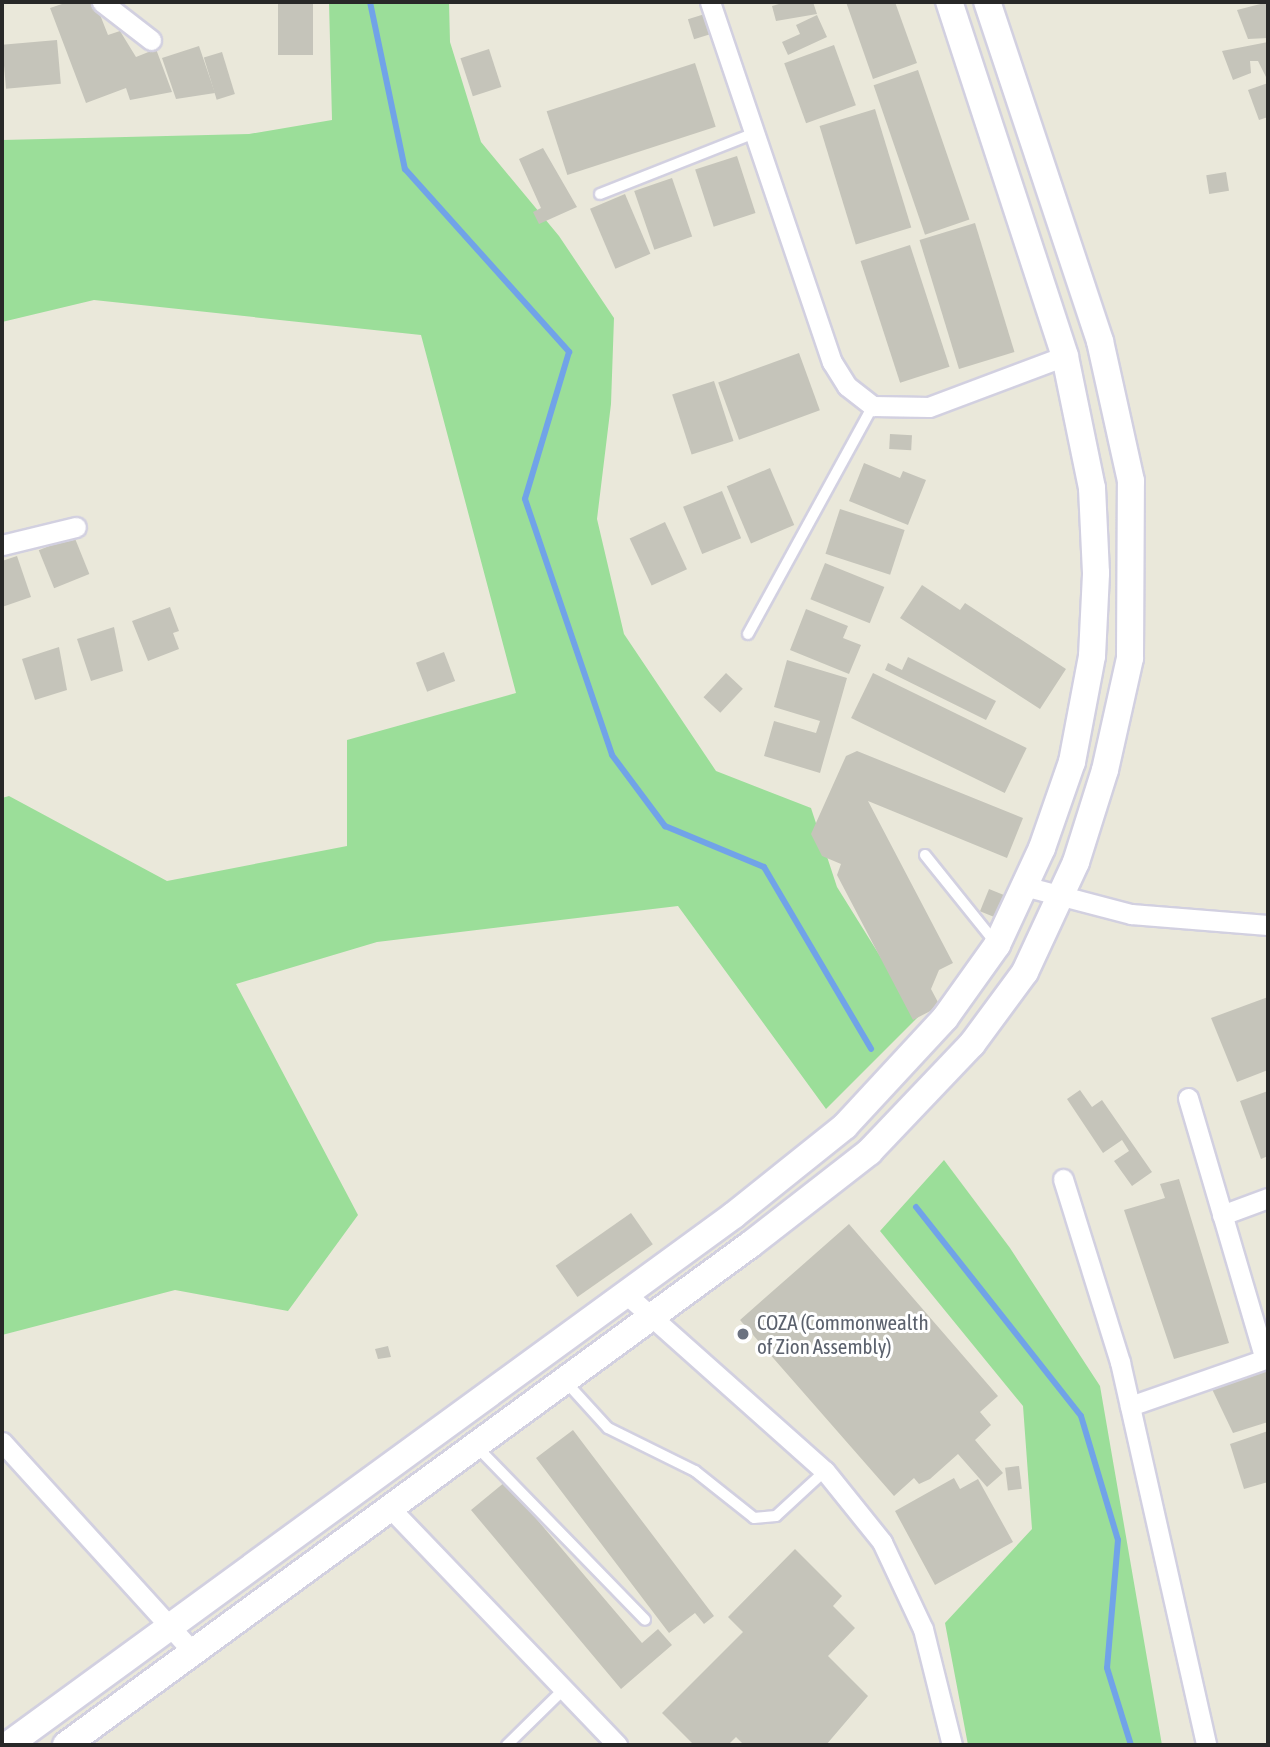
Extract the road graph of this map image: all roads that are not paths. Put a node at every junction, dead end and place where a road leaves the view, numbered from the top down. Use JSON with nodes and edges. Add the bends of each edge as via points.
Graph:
{"nodes":[{"id":1,"x":102,"y":2,"type":"edge"},
{"id":2,"x":710,"y":2,"type":"edge"},
{"id":3,"x":949,"y":2,"type":"edge"},
{"id":4,"x":987,"y":2,"type":"edge"},
{"id":5,"x":151,"y":40,"type":"dead end"},
{"id":6,"x":755,"y":133,"type":"junction"},
{"id":7,"x":600,"y":194,"type":"dead end"},
{"id":8,"x":1065,"y":356,"type":"junction"},
{"id":9,"x":873,"y":406,"type":"junction"},
{"id":10,"x":76,"y":527,"type":"dead end"},
{"id":11,"x":2,"y":545,"type":"edge"},
{"id":12,"x":748,"y":634,"type":"dead end"},
{"id":13,"x":925,"y":855,"type":"dead end"},
{"id":14,"x":1024,"y":886,"type":"junction"},
{"id":15,"x":1063,"y":897,"type":"junction"},
{"id":16,"x":1268,"y":925,"type":"edge"},
{"id":17,"x":997,"y":945,"type":"junction"},
{"id":18,"x":1188,"y":1098,"type":"dead end"},
{"id":19,"x":1063,"y":1180,"type":"dead end"},
{"id":20,"x":1268,"y":1199,"type":"edge"},
{"id":21,"x":1222,"y":1215,"type":"junction"},
{"id":22,"x":626,"y":1294,"type":"junction"},
{"id":23,"x":648,"y":1318,"type":"junction"},
{"id":24,"x":1266,"y":1359,"type":"edge"},
{"id":25,"x":565,"y":1380,"type":"junction"},
{"id":26,"x":1130,"y":1406,"type":"junction"},
{"id":27,"x":2,"y":1443,"type":"edge"},
{"id":28,"x":476,"y":1446,"type":"junction"},
{"id":29,"x":825,"y":1471,"type":"junction"},
{"id":30,"x":391,"y":1509,"type":"junction"},
{"id":31,"x":645,"y":1620,"type":"dead end"},
{"id":32,"x":168,"y":1626,"type":"junction"},
{"id":33,"x":193,"y":1652,"type":"junction"},
{"id":34,"x":562,"y":1690,"type":"junction"},
{"id":35,"x":8,"y":1745,"type":"edge"},
{"id":36,"x":66,"y":1745,"type":"edge"},
{"id":37,"x":508,"y":1745,"type":"edge"},
{"id":38,"x":617,"y":1745,"type":"edge"},
{"id":39,"x":952,"y":1745,"type":"edge"},
{"id":40,"x":1206,"y":1745,"type":"edge"}],
"edges":[{"from":1,"to":5,"type":"street"},
{"from":2,"to":6,"type":"street"},
{"from":3,"to":8,"type":"street"},
{"from":4,"to":15,"type":"street","via":[[1100,341],[1131,481],[1129,658],[1105,770]]},
{"from":6,"to":7,"type":"lane"},
{"from":6,"to":9,"type":"street","via":[[832,362],[847,386]]},
{"from":8,"to":9,"type":"street","via":[[929,407]]},
{"from":8,"to":14,"type":"street","via":[[1092,488],[1096,573],[1092,656],[1072,762]]},
{"from":9,"to":12,"type":"lane"},
{"from":10,"to":11,"type":"street"},
{"from":13,"to":17,"type":"lane"},
{"from":14,"to":15,"type":"street"},
{"from":14,"to":17,"type":"street"},
{"from":15,"to":16,"type":"street","via":[[1131,914]]},
{"from":15,"to":23,"type":"street","via":[[1025,972],[919,1103],[869,1152]]},
{"from":17,"to":22,"type":"street","via":[[945,1018],[845,1126]]},
{"from":18,"to":21,"type":"street"},
{"from":19,"to":26,"type":"street"},
{"from":20,"to":21,"type":"street"},
{"from":21,"to":24,"type":"street"},
{"from":22,"to":23,"type":"street"},
{"from":22,"to":32,"type":"street"},
{"from":23,"to":25,"type":"street"},
{"from":23,"to":29,"type":"street"},
{"from":24,"to":26,"type":"street"},
{"from":25,"to":28,"type":"street"},
{"from":25,"to":29,"type":"lane","via":[[608,1428],[695,1471],[754,1518],[776,1516]]},
{"from":26,"to":40,"type":"street"},
{"from":27,"to":32,"type":"street"},
{"from":28,"to":30,"type":"street"},
{"from":28,"to":31,"type":"lane"},
{"from":29,"to":39,"type":"street","via":[[882,1542],[923,1629]]},
{"from":30,"to":33,"type":"street"},
{"from":30,"to":34,"type":"street"},
{"from":32,"to":33,"type":"street"},
{"from":32,"to":35,"type":"street"},
{"from":33,"to":36,"type":"street"},
{"from":34,"to":37,"type":"lane"},
{"from":34,"to":38,"type":"street"}]}
